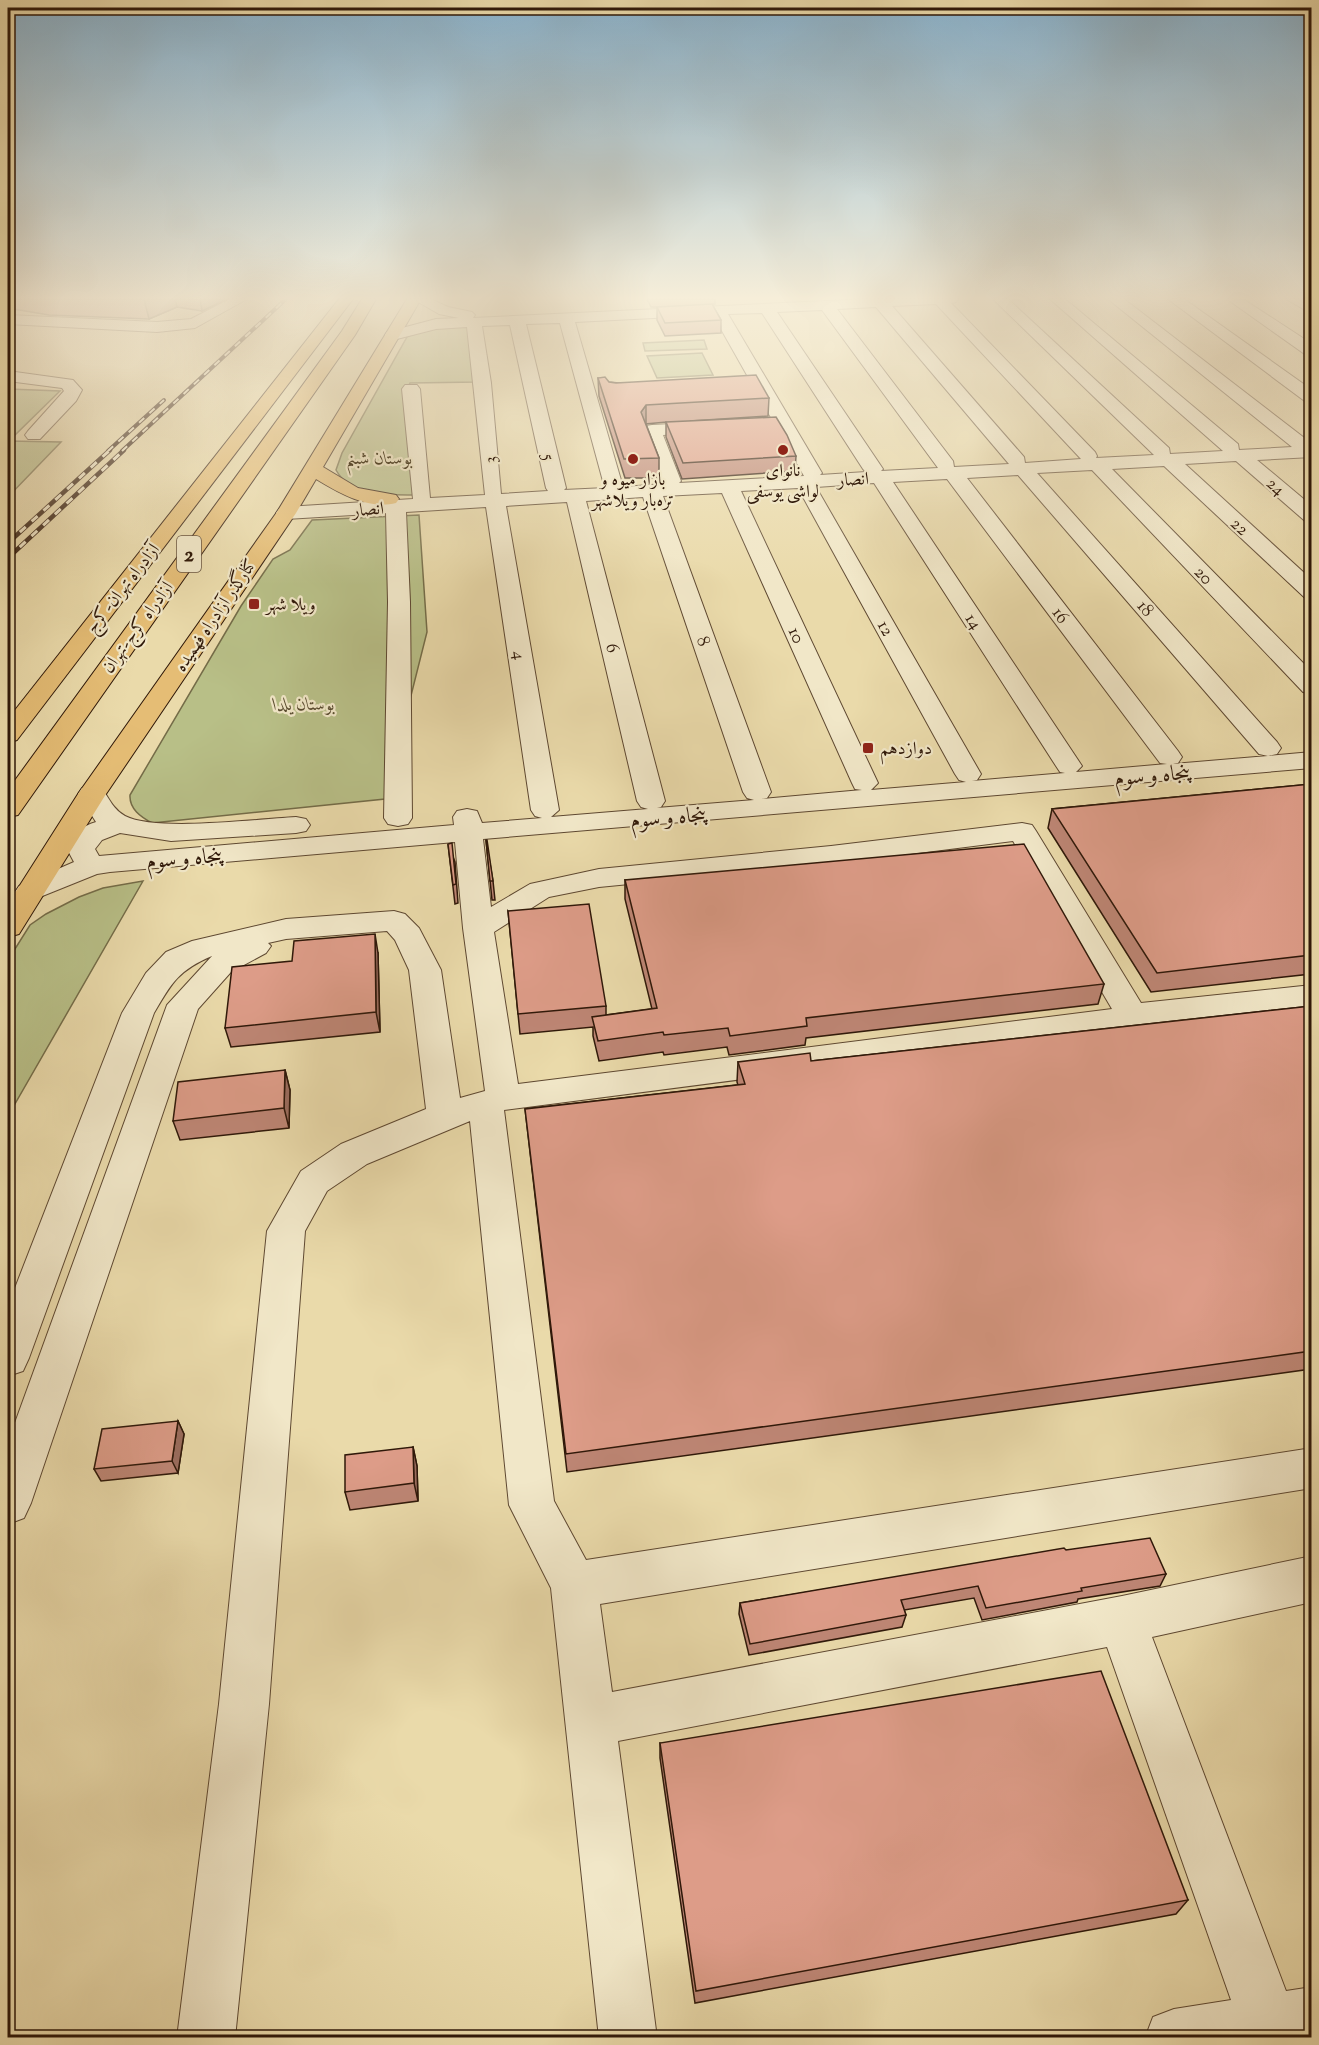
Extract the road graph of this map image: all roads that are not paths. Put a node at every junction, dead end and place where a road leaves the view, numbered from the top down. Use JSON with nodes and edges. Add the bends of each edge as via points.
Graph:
{"nodes":[{"id":1,"x":71,"y":394,"type":"edge"},
{"id":2,"x":271,"y":394,"type":"edge"},
{"id":3,"x":304,"y":394,"type":"edge"},
{"id":4,"x":357,"y":394,"type":"edge"},
{"id":5,"x":412,"y":394,"type":"edge"},
{"id":6,"x":484,"y":394,"type":"edge"},
{"id":7,"x":538,"y":394,"type":"edge"},
{"id":8,"x":588,"y":394,"type":"edge"},
{"id":9,"x":767,"y":394,"type":"edge"},
{"id":10,"x":824,"y":394,"type":"edge"},
{"id":11,"x":895,"y":394,"type":"edge"},
{"id":12,"x":959,"y":394,"type":"edge"},
{"id":13,"x":1030,"y":394,"type":"edge"},
{"id":14,"x":1101,"y":394,"type":"edge"},
{"id":15,"x":1169,"y":394,"type":"edge"},
{"id":16,"x":1239,"y":394,"type":"edge"},
{"id":17,"x":783,"y":423,"type":"junction"},
{"id":18,"x":759,"y":424,"type":"edge"},
{"id":19,"x":735,"y":426,"type":"edge"},
{"id":20,"x":34,"y":435,"type":"dead end"},
{"id":21,"x":1309,"y":449,"type":"edge"},
{"id":22,"x":1236,"y":452,"type":"junction"},
{"id":23,"x":1166,"y":456,"type":"junction"},
{"id":24,"x":1092,"y":460,"type":"junction"},
{"id":25,"x":1020,"y":465,"type":"junction"},
{"id":26,"x":312,"y":468,"type":"junction"},
{"id":27,"x":950,"y":469,"type":"junction"},
{"id":28,"x":876,"y":473,"type":"junction"},
{"id":29,"x":808,"y":477,"type":"junction"},
{"id":30,"x":614,"y":485,"type":"junction"},
{"id":31,"x":661,"y":486,"type":"junction"},
{"id":32,"x":729,"y":486,"type":"junction"},
{"id":33,"x":565,"y":492,"type":"junction"},
{"id":34,"x":494,"y":496,"type":"junction"},
{"id":35,"x":421,"y":497,"type":"junction"},
{"id":36,"x":392,"y":503,"type":"junction"},
{"id":37,"x":289,"y":508,"type":"junction"},
{"id":38,"x":1311,"y":516,"type":"edge"},
{"id":39,"x":1311,"y":592,"type":"edge"},
{"id":40,"x":1311,"y":687,"type":"edge"},
{"id":41,"x":8,"y":735,"type":"edge"},
{"id":42,"x":1311,"y":745,"type":"edge"},
{"id":43,"x":1268,"y":748,"type":"junction"},
{"id":44,"x":1169,"y":757,"type":"junction"},
{"id":45,"x":1311,"y":760,"type":"edge"},
{"id":46,"x":1069,"y":766,"type":"junction"},
{"id":47,"x":968,"y":774,"type":"junction"},
{"id":48,"x":865,"y":783,"type":"junction"},
{"id":49,"x":757,"y":792,"type":"junction"},
{"id":50,"x":92,"y":794,"type":"junction"},
{"id":51,"x":651,"y":801,"type":"junction"},
{"id":52,"x":8,"y":809,"type":"edge"},
{"id":53,"x":545,"y":810,"type":"junction"},
{"id":54,"x":398,"y":818,"type":"junction"},
{"id":55,"x":120,"y":825,"type":"junction"},
{"id":56,"x":468,"y":825,"type":"junction"},
{"id":57,"x":90,"y":866,"type":"junction"},
{"id":58,"x":30,"y":892,"type":"junction"},
{"id":59,"x":350,"y":924,"type":"junction"},
{"id":60,"x":8,"y":927,"type":"edge"},
{"id":61,"x":478,"y":928,"type":"junction"},
{"id":62,"x":1311,"y":996,"type":"edge"},
{"id":63,"x":1132,"y":1015,"type":"junction"},
{"id":64,"x":494,"y":1101,"type":"junction"},
{"id":65,"x":446,"y":1116,"type":"junction"},
{"id":66,"x":8,"y":1358,"type":"edge"},
{"id":67,"x":1311,"y":1468,"type":"edge"},
{"id":68,"x":8,"y":1503,"type":"edge"},
{"id":69,"x":1311,"y":1579,"type":"edge"},
{"id":70,"x":574,"y":1585,"type":"junction"},
{"id":71,"x":1122,"y":1620,"type":"junction"},
{"id":72,"x":591,"y":1721,"type":"junction"},
{"id":73,"x":1290,"y":2020,"type":"edge"},
{"id":74,"x":206,"y":2037,"type":"edge"},
{"id":75,"x":628,"y":2037,"type":"edge"},
{"id":76,"x":1174,"y":2037,"type":"edge"}],
"edges":[{"from":1,"to":20,"type":"street"},
{"from":2,"to":41,"type":"main road","name":"آزادراه تهران-کرج","number":"2"},
{"from":3,"to":52,"type":"main road","name":"آزادراه کرج-تهران","number":"2"},
{"from":4,"to":26,"type":"main road","name":"کنارگذر آزادراه فهمیده"},
{"from":5,"to":35,"type":"street"},
{"from":6,"to":34,"type":"street","name":"3"},
{"from":7,"to":33,"type":"street","name":"5"},
{"from":8,"to":30,"type":"street"},
{"from":9,"to":17,"type":"street","name":"12"},
{"from":10,"to":28,"type":"street","name":"14"},
{"from":11,"to":27,"type":"street","name":"16"},
{"from":12,"to":25,"type":"street","name":"18"},
{"from":13,"to":24,"type":"street","name":"20"},
{"from":14,"to":23,"type":"street","name":"22"},
{"from":15,"to":22,"type":"street","name":"24"},
{"from":16,"to":21,"type":"street"},
{"from":17,"to":18,"type":"street"},
{"from":17,"to":29,"type":"street","name":"12"},
{"from":19,"to":31,"type":"street","name":"8","via":[[651,430]]},
{"from":21,"to":22,"type":"street","name":"انصار"},
{"from":22,"to":23,"type":"street","name":"انصار"},
{"from":22,"to":38,"type":"street","name":"24"},
{"from":23,"to":24,"type":"street","name":"انصار"},
{"from":23,"to":39,"type":"street","name":"22"},
{"from":24,"to":25,"type":"street","name":"انصار"},
{"from":24,"to":40,"type":"street","name":"20"},
{"from":25,"to":27,"type":"street","name":"انصار"},
{"from":25,"to":43,"type":"street","name":"18"},
{"from":26,"to":36,"type":"main road","via":[[352,493]]},
{"from":26,"to":37,"type":"main road","name":"کنارگذر آزادراه فهمیده"},
{"from":27,"to":28,"type":"street","name":"انصار"},
{"from":27,"to":44,"type":"street","name":"16"},
{"from":28,"to":29,"type":"street","name":"انصار"},
{"from":28,"to":46,"type":"street","name":"14"},
{"from":29,"to":31,"type":"street","name":"انصار"},
{"from":29,"to":32,"type":"street","name":"انصار"},
{"from":29,"to":47,"type":"street","name":"12"},
{"from":30,"to":31,"type":"street","name":"انصار"},
{"from":30,"to":33,"type":"street","name":"انصار"},
{"from":31,"to":32,"type":"street","name":"انصار"},
{"from":31,"to":33,"type":"street","name":"انصار"},
{"from":31,"to":49,"type":"street","name":"8"},
{"from":32,"to":48,"type":"street","name":"10"},
{"from":33,"to":34,"type":"street","name":"انصار"},
{"from":33,"to":51,"type":"street","name":"6"},
{"from":34,"to":35,"type":"street","name":"انصار"},
{"from":34,"to":36,"type":"street","name":"انصار"},
{"from":34,"to":53,"type":"street","name":"4"},
{"from":35,"to":36,"type":"street","name":"انصار"},
{"from":36,"to":37,"type":"street","name":"انصار"},
{"from":36,"to":54,"type":"street","via":[[399,602]]},
{"from":37,"to":50,"type":"main road","name":"کنارگذر آزادراه فهمیده"},
{"from":42,"to":43,"type":"street","name":"پنجاه و سوم"},
{"from":43,"to":44,"type":"street","name":"پنجاه و سوم"},
{"from":44,"to":46,"type":"street","name":"پنجاه و سوم"},
{"from":45,"to":56,"type":"street","name":"پنجاه و سوم"},
{"from":46,"to":47,"type":"street","name":"پنجاه و سوم"},
{"from":47,"to":48,"type":"street","name":"پنجاه و سوم"},
{"from":48,"to":49,"type":"street","name":"پنجاه و سوم"},
{"from":49,"to":51,"type":"street","name":"پنجاه و سوم"},
{"from":50,"to":55,"type":"street","name":"پنجاه و سوم","via":[[106,816]]},
{"from":50,"to":58,"type":"main road","name":"کنارگذر آزادراه فهمیده"},
{"from":51,"to":53,"type":"street","name":"پنجاه و سوم"},
{"from":53,"to":56,"type":"street","name":"پنجاه و سوم"},
{"from":54,"to":55,"type":"street","name":"پنجاه و سوم","via":[[171,833]]},
{"from":54,"to":56,"type":"street","name":"پنجاه و سوم"},
{"from":55,"to":57,"type":"street","via":[[99,828],[85,838],[81,849]]},
{"from":56,"to":57,"type":"street","name":"پنجاه و سوم"},
{"from":56,"to":61,"type":"street"},
{"from":57,"to":58,"type":"street","name":"پنجاه و سوم"},
{"from":58,"to":60,"type":"main road","name":"کنارگذر آزادراه فهمیده"},
{"from":59,"to":65,"type":"street","via":[[394,921],[408,935],[425,970]]},
{"from":59,"to":66,"type":"street","via":[[286,929],[203,948],[177,959],[157,980],[138,1012]]},
{"from":59,"to":68,"type":"street","via":[[260,944],[220,964],[183,1005]]},
{"from":61,"to":63,"type":"street","via":[[540,890],[599,878],[1022,831]]},
{"from":61,"to":64,"type":"street"},
{"from":62,"to":63,"type":"street"},
{"from":63,"to":64,"type":"street"},
{"from":64,"to":65,"type":"street"},
{"from":64,"to":70,"type":"street","via":[[532,1505]]},
{"from":65,"to":74,"type":"street","via":[[354,1154],[314,1180],[286,1231],[244,1704]]},
{"from":67,"to":70,"type":"street"},
{"from":69,"to":71,"type":"street"},
{"from":70,"to":72,"type":"street"},
{"from":71,"to":72,"type":"street"},
{"from":71,"to":73,"type":"street"},
{"from":72,"to":75,"type":"street"},
{"from":73,"to":76,"type":"street"}]}
